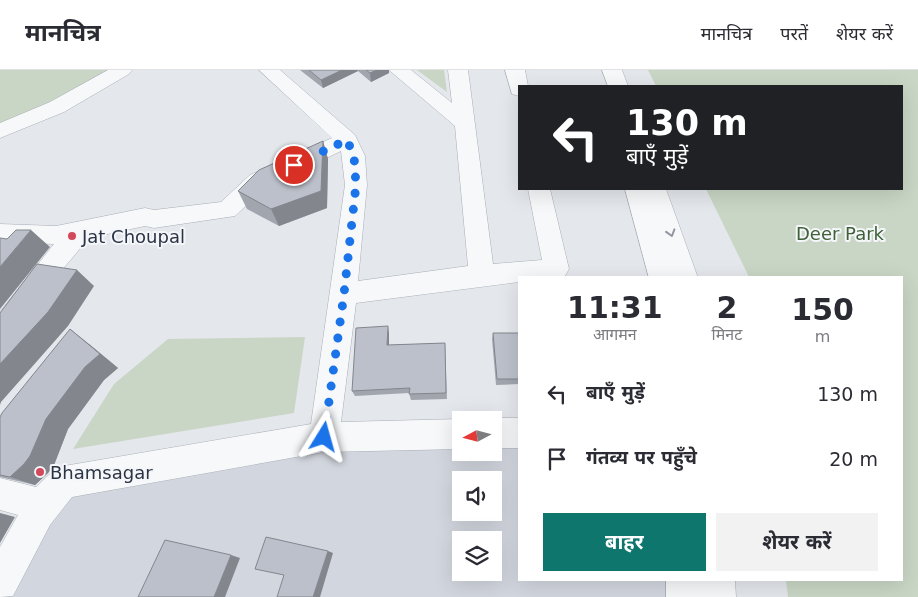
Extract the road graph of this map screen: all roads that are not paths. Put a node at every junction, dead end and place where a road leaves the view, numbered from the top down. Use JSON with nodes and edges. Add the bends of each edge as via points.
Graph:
{"nodes":[{"id":1,"x":122,"y":70,"type":"edge"},
{"id":2,"x":269,"y":70,"type":"edge"},
{"id":3,"x":399,"y":70,"type":"edge"},
{"id":4,"x":458,"y":70,"type":"edge"},
{"id":5,"x":515,"y":70,"type":"edge"},
{"id":6,"x":596,"y":70,"type":"edge"},
{"id":7,"x":612,"y":70,"type":"edge"},
{"id":8,"x":518,"y":85,"type":"edge"},
{"id":9,"x":601,"y":85,"type":"edge"},
{"id":10,"x":618,"y":85,"type":"edge"},
{"id":11,"x":465,"y":124,"type":"junction"},
{"id":12,"x":0,"y":131,"type":"edge"},
{"id":13,"x":347,"y":140,"type":"junction"},
{"id":14,"x":539,"y":190,"type":"edge"},
{"id":15,"x":636,"y":190,"type":"edge"},
{"id":16,"x":655,"y":190,"type":"edge"},
{"id":17,"x":80,"y":230,"type":"junction"},
{"id":18,"x":0,"y":233,"type":"edge"},
{"id":19,"x":482,"y":275,"type":"junction"},
{"id":20,"x":661,"y":276,"type":"edge"},
{"id":21,"x":683,"y":276,"type":"edge"},
{"id":22,"x":344,"y":294,"type":"junction"},
{"id":23,"x":0,"y":333,"type":"edge"},
{"id":24,"x":518,"y":433,"type":"edge"},
{"id":25,"x":452,"y":434,"type":"edge"},
{"id":26,"x":502,"y":434,"type":"edge"},
{"id":27,"x":324,"y":437,"type":"junction"},
{"id":28,"x":0,"y":494,"type":"edge"},
{"id":29,"x":44,"y":505,"type":"junction"},
{"id":30,"x":684,"y":581,"type":"edge"},
{"id":31,"x":717,"y":581,"type":"edge"},
{"id":32,"x":0,"y":583,"type":"edge"},
{"id":33,"x":684,"y":597,"type":"edge"},
{"id":34,"x":718,"y":597,"type":"edge"}],
"edges":[{"from":1,"to":12,"type":"street","via":[[58,107]]},
{"from":2,"to":13,"type":"street"},
{"from":3,"to":11,"type":"street"},
{"from":4,"to":11,"type":"street"},
{"from":5,"to":8,"type":"street"},
{"from":6,"to":9,"type":"street"},
{"from":7,"to":10,"type":"street"},
{"from":11,"to":19,"type":"street"},
{"from":13,"to":17,"type":"street","via":[[258,181],[227,210],[154,219],[145,216]]},
{"from":13,"to":22,"type":"street","via":[[354,156],[356,185]]},
{"from":14,"to":19,"type":"street","via":[[556,269]]},
{"from":15,"to":20,"type":"street"},
{"from":16,"to":21,"type":"street","one_way":true},
{"from":17,"to":18,"type":"street","via":[[56,235]]},
{"from":17,"to":23,"type":"street"},
{"from":19,"to":22,"type":"street"},
{"from":22,"to":27,"type":"street"},
{"from":24,"to":26,"type":"street"},
{"from":25,"to":27,"type":"street"},
{"from":27,"to":29,"type":"street","via":[[70,480],[59,485]]},
{"from":28,"to":29,"type":"street"},
{"from":29,"to":32,"type":"street"},
{"from":30,"to":33,"type":"street"},
{"from":31,"to":34,"type":"street"}]}
